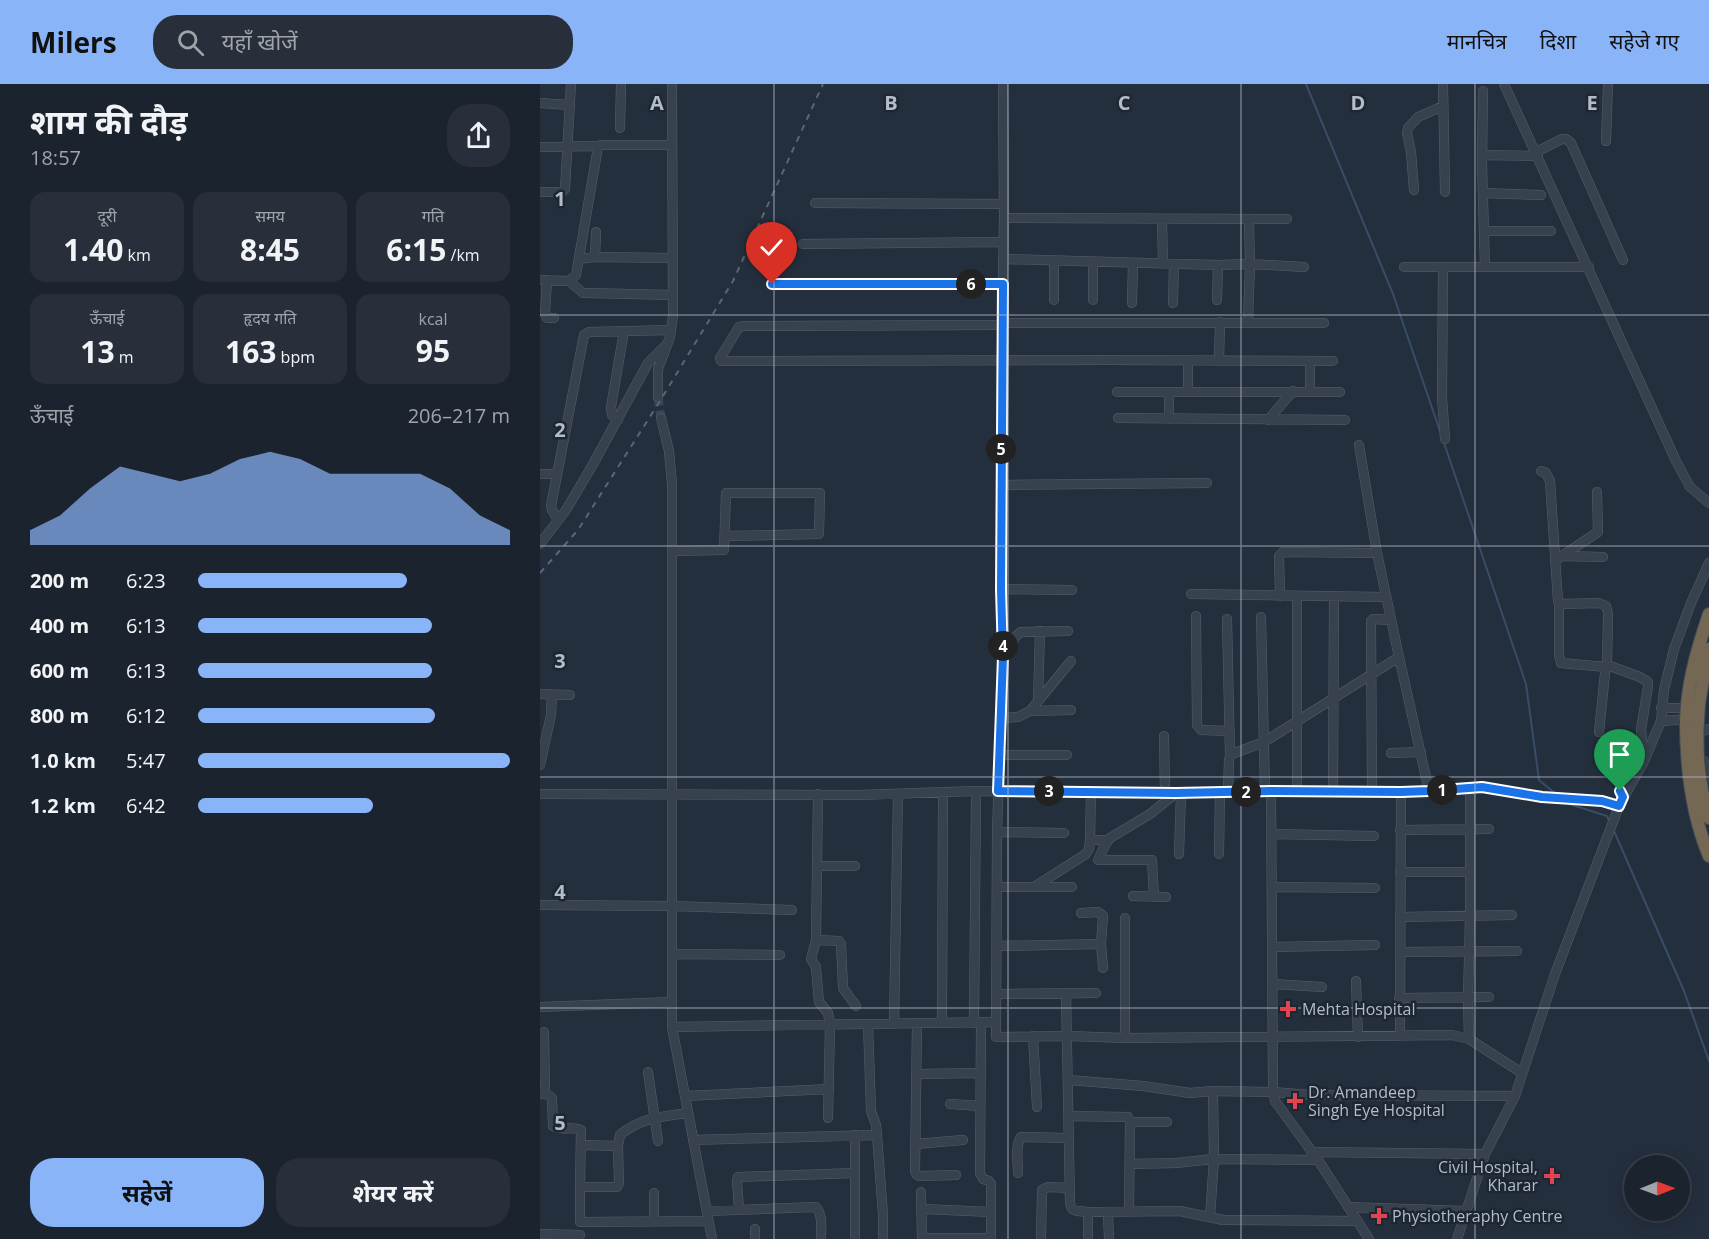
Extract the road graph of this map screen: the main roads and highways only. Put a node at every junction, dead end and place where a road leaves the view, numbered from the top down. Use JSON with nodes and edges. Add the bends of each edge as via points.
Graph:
{"nodes":[{"id":1,"x":1709,"y":614,"type":"edge"},
{"id":2,"x":1709,"y":649,"type":"edge"},
{"id":3,"x":1701,"y":704,"type":"edge"},
{"id":4,"x":1700,"y":724,"type":"edge"},
{"id":5,"x":1709,"y":818,"type":"edge"},
{"id":6,"x":1709,"y":856,"type":"edge"}],
"edges":[{"from":1,"to":3,"type":"highway","via":[[1689,687]]},
{"from":2,"to":3,"type":"highway"},
{"from":3,"to":4,"type":"highway","bridge":true},
{"from":4,"to":5,"type":"highway","via":[[1698,766]]},
{"from":4,"to":6,"type":"highway","via":[[1687,764]]}]}
